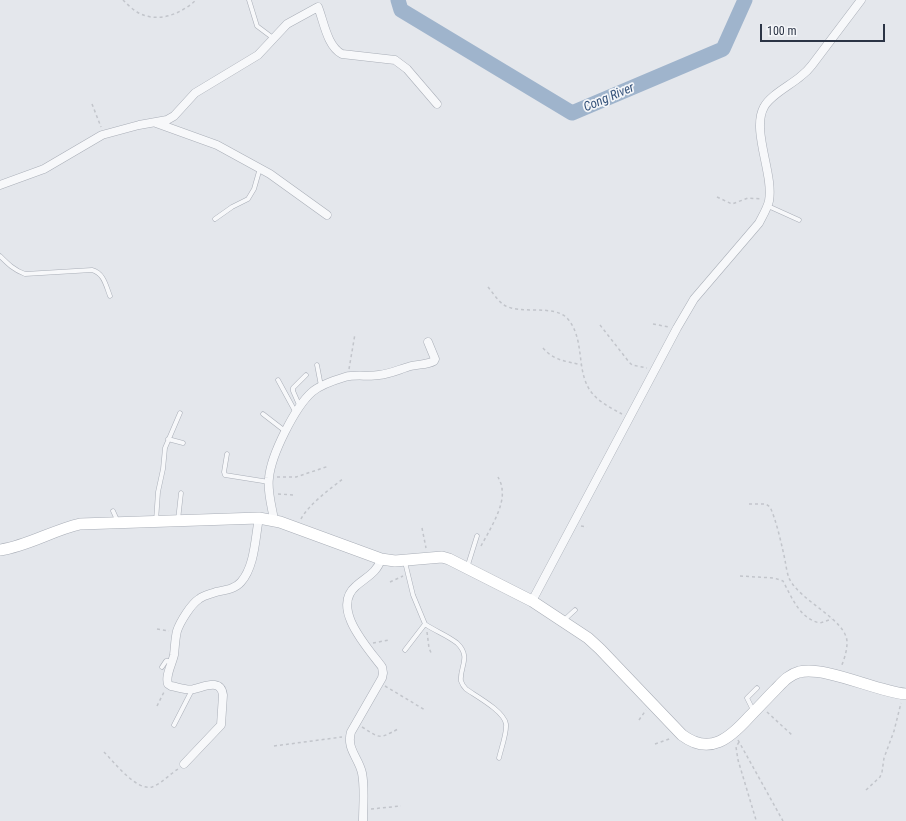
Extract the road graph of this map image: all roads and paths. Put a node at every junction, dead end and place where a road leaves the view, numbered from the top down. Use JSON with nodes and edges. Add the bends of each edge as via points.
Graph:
{"nodes":[{"id":1,"x":123,"y":0,"type":"edge"},
{"id":2,"x":196,"y":0,"type":"edge"},
{"id":3,"x":249,"y":0,"type":"edge"},
{"id":4,"x":862,"y":0,"type":"edge"},
{"id":5,"x":273,"y":39,"type":"junction"},
{"id":6,"x":92,"y":104,"type":"dead end"},
{"id":7,"x":437,"y":104,"type":"dead end"},
{"id":8,"x":155,"y":123,"type":"junction"},
{"id":9,"x":104,"y":134,"type":"junction"},
{"id":10,"x":260,"y":168,"type":"junction"},
{"id":11,"x":0,"y":185,"type":"edge"},
{"id":12,"x":717,"y":197,"type":"dead end"},
{"id":13,"x":768,"y":203,"type":"junction"},
{"id":14,"x":327,"y":216,"type":"dead end"},
{"id":15,"x":215,"y":219,"type":"dead end"},
{"id":16,"x":799,"y":220,"type":"dead end"},
{"id":17,"x":0,"y":256,"type":"edge"},
{"id":18,"x":488,"y":287,"type":"dead end"},
{"id":19,"x":110,"y":296,"type":"dead end"},
{"id":20,"x":653,"y":324,"type":"dead end"},
{"id":21,"x":600,"y":325,"type":"dead end"},
{"id":22,"x":677,"y":328,"type":"junction"},
{"id":23,"x":355,"y":334,"type":"dead end"},
{"id":24,"x":428,"y":342,"type":"dead end"},
{"id":25,"x":543,"y":348,"type":"dead end"},
{"id":26,"x":317,"y":365,"type":"dead end"},
{"id":27,"x":583,"y":365,"type":"junction"},
{"id":28,"x":655,"y":369,"type":"junction"},
{"id":29,"x":306,"y":375,"type":"dead end"},
{"id":30,"x":348,"y":377,"type":"junction"},
{"id":31,"x":278,"y":380,"type":"dead end"},
{"id":32,"x":321,"y":386,"type":"junction"},
{"id":33,"x":298,"y":410,"type":"junction"},
{"id":34,"x":180,"y":413,"type":"dead end"},
{"id":35,"x":263,"y":414,"type":"dead end"},
{"id":36,"x":629,"y":418,"type":"junction"},
{"id":37,"x":285,"y":431,"type":"junction"},
{"id":38,"x":168,"y":439,"type":"junction"},
{"id":39,"x":183,"y":443,"type":"dead end"},
{"id":40,"x":227,"y":454,"type":"dead end"},
{"id":41,"x":329,"y":466,"type":"dead end"},
{"id":42,"x":498,"y":477,"type":"dead end"},
{"id":43,"x":344,"y":478,"type":"dead end"},
{"id":44,"x":269,"y":480,"type":"junction"},
{"id":45,"x":180,"y":493,"type":"dead end"},
{"id":46,"x":270,"y":493,"type":"junction"},
{"id":47,"x":294,"y":495,"type":"dead end"},
{"id":48,"x":749,"y":504,"type":"dead end"},
{"id":49,"x":114,"y":511,"type":"dead end"},
{"id":50,"x":259,"y":518,"type":"junction"},
{"id":51,"x":178,"y":520,"type":"junction"},
{"id":52,"x":274,"y":520,"type":"junction"},
{"id":53,"x":156,"y":521,"type":"junction"},
{"id":54,"x":118,"y":522,"type":"junction"},
{"id":55,"x":297,"y":528,"type":"junction"},
{"id":56,"x":422,"y":528,"type":"dead end"},
{"id":57,"x":477,"y":536,"type":"dead end"},
{"id":58,"x":481,"y":546,"type":"dead end"},
{"id":59,"x":0,"y":550,"type":"edge"},
{"id":60,"x":428,"y":558,"type":"junction"},
{"id":61,"x":381,"y":559,"type":"junction"},
{"id":62,"x":405,"y":560,"type":"junction"},
{"id":63,"x":467,"y":568,"type":"junction"},
{"id":64,"x":407,"y":574,"type":"junction"},
{"id":65,"x":740,"y":576,"type":"dead end"},
{"id":66,"x":390,"y":582,"type":"dead end"},
{"id":67,"x":532,"y":600,"type":"junction"},
{"id":68,"x":575,"y":610,"type":"dead end"},
{"id":69,"x":832,"y":619,"type":"junction"},
{"id":70,"x":563,"y":622,"type":"junction"},
{"id":71,"x":426,"y":625,"type":"junction"},
{"id":72,"x":156,"y":629,"type":"dead end"},
{"id":73,"x":177,"y":632,"type":"junction"},
{"id":74,"x":389,"y":640,"type":"dead end"},
{"id":75,"x":366,"y":644,"type":"junction"},
{"id":76,"x":405,"y":650,"type":"dead end"},
{"id":77,"x":432,"y":655,"type":"dead end"},
{"id":78,"x":172,"y":661,"type":"junction"},
{"id":79,"x":162,"y":667,"type":"dead end"},
{"id":80,"x":838,"y":676,"type":"junction"},
{"id":81,"x":379,"y":682,"type":"junction"},
{"id":82,"x":168,"y":684,"type":"junction"},
{"id":83,"x":757,"y":688,"type":"dead end"},
{"id":84,"x":192,"y":690,"type":"junction"},
{"id":85,"x":905,"y":694,"type":"edge"},
{"id":86,"x":157,"y":706,"type":"dead end"},
{"id":87,"x":757,"y":709,"type":"junction"},
{"id":88,"x":425,"y":710,"type":"dead end"},
{"id":89,"x":356,"y":723,"type":"junction"},
{"id":90,"x":174,"y":725,"type":"dead end"},
{"id":91,"x":398,"y":729,"type":"dead end"},
{"id":92,"x":682,"y":735,"type":"junction"},
{"id":93,"x":792,"y":735,"type":"dead end"},
{"id":94,"x":350,"y":736,"type":"junction"},
{"id":95,"x":737,"y":737,"type":"junction"},
{"id":96,"x":655,"y":744,"type":"dead end"},
{"id":97,"x":274,"y":746,"type":"dead end"},
{"id":98,"x":104,"y":752,"type":"dead end"},
{"id":99,"x":499,"y":758,"type":"dead end"},
{"id":100,"x":184,"y":764,"type":"joint"},
{"id":101,"x":866,"y":790,"type":"dead end"},
{"id":102,"x":401,"y":806,"type":"dead end"},
{"id":103,"x":363,"y":810,"type":"junction"},
{"id":104,"x":756,"y":820,"type":"edge"},
{"id":105,"x":363,"y":821,"type":"edge"},
{"id":106,"x":783,"y":821,"type":"edge"}],
"edges":[{"from":1,"to":2,"type":"path","via":[[137,12],[153,17],[170,16],[181,12]]},
{"from":3,"to":5,"type":"lane","via":[[257,26]]},
{"from":4,"to":13,"type":"street","via":[[803,75],[764,107],[760,129],[769,188]]},
{"from":5,"to":7,"type":"street","via":[[293,20],[318,7],[336,50],[342,54],[395,60],[407,69]]},
{"from":5,"to":8,"type":"street","via":[[258,55],[195,92],[174,116]]},
{"from":6,"to":9,"type":"path"},
{"from":8,"to":9,"type":"street"},
{"from":8,"to":10,"type":"street","via":[[217,145]]},
{"from":9,"to":11,"type":"street","via":[[44,169]]},
{"from":10,"to":14,"type":"street"},
{"from":10,"to":15,"type":"lane","via":[[254,189],[248,198]]},
{"from":12,"to":13,"type":"path","via":[[732,204],[748,198]]},
{"from":13,"to":16,"type":"lane"},
{"from":13,"to":22,"type":"street","via":[[759,222],[694,299]]},
{"from":17,"to":19,"type":"lane","via":[[9,266],[25,274],[92,270],[102,276]]},
{"from":18,"to":27,"type":"path","via":[[508,307],[557,313],[566,317],[577,337]]},
{"from":20,"to":22,"type":"path"},
{"from":21,"to":28,"type":"path","via":[[628,362]]},
{"from":22,"to":28,"type":"street"},
{"from":23,"to":30,"type":"path"},
{"from":24,"to":30,"type":"street","via":[[435,355],[432,363],[379,376]]},
{"from":25,"to":27,"type":"path","via":[[553,358]]},
{"from":26,"to":32,"type":"lane"},
{"from":27,"to":36,"type":"path","via":[[588,386],[594,395],[604,404]]},
{"from":28,"to":36,"type":"street"},
{"from":29,"to":33,"type":"lane","via":[[293,388]]},
{"from":30,"to":32,"type":"street"},
{"from":31,"to":33,"type":"lane"},
{"from":32,"to":33,"type":"street"},
{"from":33,"to":37,"type":"street"},
{"from":34,"to":38,"type":"lane"},
{"from":35,"to":37,"type":"lane"},
{"from":36,"to":67,"type":"street"},
{"from":37,"to":44,"type":"street"},
{"from":38,"to":39,"type":"lane"},
{"from":38,"to":53,"type":"lane"},
{"from":40,"to":44,"type":"lane","via":[[224,472],[226,476]]},
{"from":41,"to":44,"type":"path","via":[[296,477]]},
{"from":42,"to":58,"type":"path","via":[[503,491],[502,499]]},
{"from":43,"to":55,"type":"path","via":[[304,512]]},
{"from":44,"to":46,"type":"street"},
{"from":45,"to":51,"type":"lane"},
{"from":46,"to":47,"type":"path"},
{"from":46,"to":52,"type":"street"},
{"from":48,"to":69,"type":"path","via":[[766,504],[770,507],[789,578],[803,596]]},
{"from":49,"to":54,"type":"lane"},
{"from":50,"to":51,"type":"main road"},
{"from":50,"to":52,"type":"main road"},
{"from":50,"to":73,"type":"street","via":[[252,559],[240,583],[198,599],[179,625]]},
{"from":51,"to":53,"type":"main road"},
{"from":52,"to":55,"type":"main road"},
{"from":53,"to":54,"type":"main road"},
{"from":54,"to":59,"type":"main road","via":[[66,527],[17,547]]},
{"from":55,"to":61,"type":"main road"},
{"from":56,"to":60,"type":"path"},
{"from":57,"to":63,"type":"lane"},
{"from":60,"to":62,"type":"main road"},
{"from":60,"to":63,"type":"main road","via":[[442,557]]},
{"from":61,"to":62,"type":"main road"},
{"from":61,"to":75,"type":"street","via":[[376,571],[354,587],[347,605],[352,624]]},
{"from":62,"to":64,"type":"lane"},
{"from":63,"to":67,"type":"main road"},
{"from":64,"to":66,"type":"path"},
{"from":64,"to":71,"type":"lane"},
{"from":65,"to":69,"type":"path","via":[[783,581],[798,608],[810,619],[820,623]]},
{"from":67,"to":70,"type":"main road"},
{"from":68,"to":70,"type":"lane"},
{"from":69,"to":80,"type":"path","via":[[844,632],[848,643]]},
{"from":70,"to":92,"type":"main road","via":[[600,649]]},
{"from":71,"to":76,"type":"lane"},
{"from":71,"to":77,"type":"path"},
{"from":71,"to":99,"type":"lane","via":[[458,644],[465,658],[461,680],[463,685],[504,719],[506,724]]},
{"from":72,"to":73,"type":"path"},
{"from":73,"to":78,"type":"street"},
{"from":74,"to":75,"type":"path"},
{"from":75,"to":81,"type":"street","via":[[382,667]]},
{"from":78,"to":79,"type":"lane","via":[[166,661]]},
{"from":78,"to":82,"type":"street"},
{"from":80,"to":85,"type":"main road"},
{"from":80,"to":87,"type":"main road","via":[[811,671],[798,672],[786,678]]},
{"from":81,"to":88,"type":"path"},
{"from":81,"to":89,"type":"street"},
{"from":82,"to":84,"type":"street"},
{"from":82,"to":86,"type":"path"},
{"from":83,"to":87,"type":"lane","via":[[747,701]]},
{"from":84,"to":90,"type":"lane"},
{"from":84,"to":100,"type":"street","via":[[212,684],[223,690],[222,722]]},
{"from":85,"to":101,"type":"path","via":[[880,777]]},
{"from":87,"to":93,"type":"path"},
{"from":87,"to":95,"type":"main road"},
{"from":89,"to":91,"type":"path","via":[[381,737]]},
{"from":89,"to":94,"type":"street"},
{"from":92,"to":95,"type":"main road","via":[[696,743],[708,745]]},
{"from":92,"to":96,"type":"path"},
{"from":94,"to":97,"type":"path"},
{"from":94,"to":103,"type":"street","via":[[350,748],[362,773]]},
{"from":95,"to":104,"type":"path","via":[[738,760]]},
{"from":95,"to":106,"type":"path"},
{"from":98,"to":100,"type":"path","via":[[137,784],[145,787],[157,784]]},
{"from":102,"to":103,"type":"path"},
{"from":103,"to":105,"type":"street"}]}
